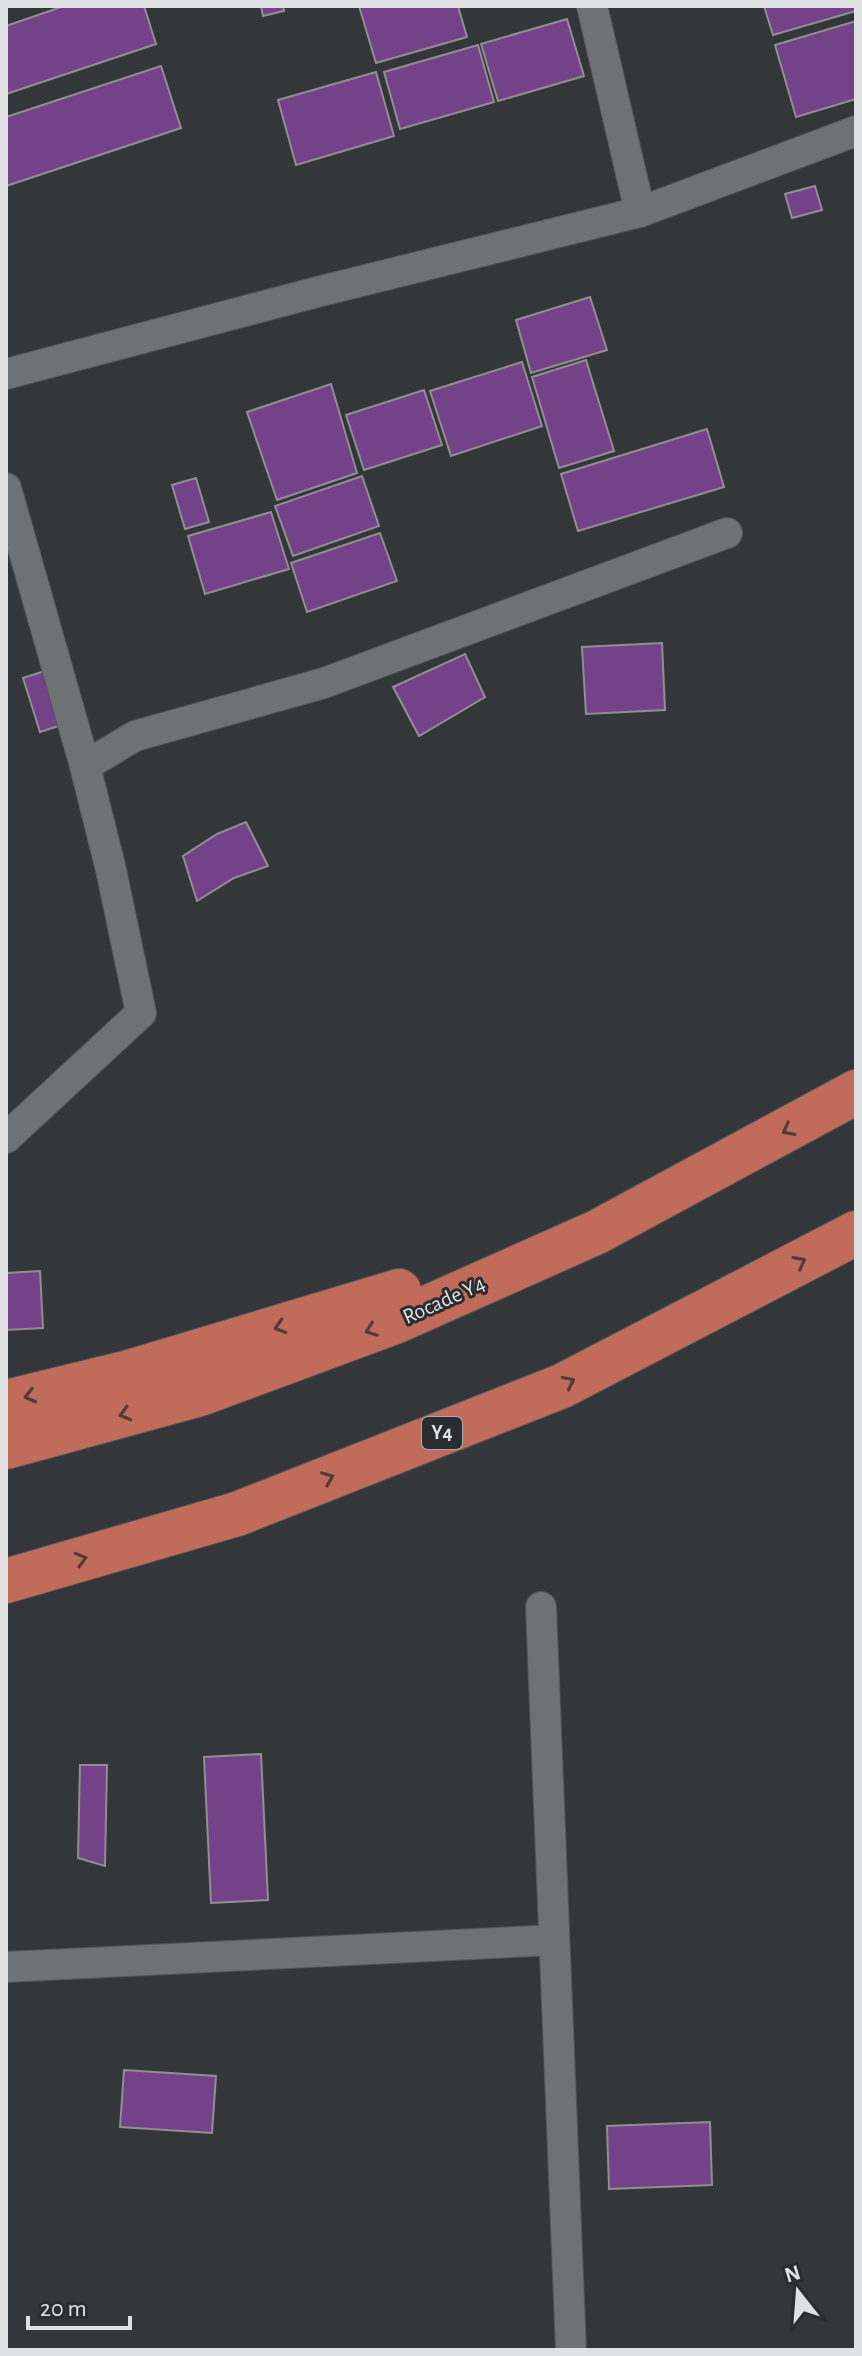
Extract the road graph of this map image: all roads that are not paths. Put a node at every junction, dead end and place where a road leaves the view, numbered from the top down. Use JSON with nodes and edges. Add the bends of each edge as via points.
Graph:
{"nodes":[{"id":1,"x":592,"y":6,"type":"edge"},
{"id":2,"x":856,"y":131,"type":"edge"},
{"id":3,"x":640,"y":212,"type":"junction"},
{"id":4,"x":6,"y":374,"type":"edge"},
{"id":5,"x":6,"y":488,"type":"edge"},
{"id":6,"x":727,"y":533,"type":"dead end"},
{"id":7,"x":85,"y":766,"type":"junction"},
{"id":8,"x":856,"y":1092,"type":"edge"},
{"id":9,"x":6,"y":1138,"type":"edge"},
{"id":10,"x":597,"y":1232,"type":"junction"},
{"id":11,"x":856,"y":1233,"type":"edge"},
{"id":12,"x":6,"y":1402,"type":"edge"},
{"id":13,"x":6,"y":1447,"type":"edge"},
{"id":14,"x":6,"y":1581,"type":"edge"},
{"id":15,"x":541,"y":1607,"type":"dead end"},
{"id":16,"x":554,"y":1940,"type":"junction"},
{"id":17,"x":6,"y":1967,"type":"edge"},
{"id":18,"x":571,"y":2350,"type":"edge"}],
"edges":[{"from":1,"to":3,"type":"street"},
{"from":2,"to":3,"type":"street"},
{"from":3,"to":4,"type":"street"},
{"from":5,"to":7,"type":"street"},
{"from":6,"to":7,"type":"street","via":[[324,683],[135,736]]},
{"from":7,"to":9,"type":"street","via":[[141,1013]]},
{"from":8,"to":10,"type":"highway","name":"Rocade Y4","one_way":true},
{"from":10,"to":12,"type":"highway","one_way":true,"via":[[129,1372]]},
{"from":10,"to":13,"type":"highway","name":"Rocade Y4","one_way":true,"via":[[397,1321],[200,1394]]},
{"from":14,"to":11,"type":"highway","number":"Y4","one_way":true,"via":[[237,1514],[562,1386]]},
{"from":15,"to":16,"type":"street"},
{"from":16,"to":17,"type":"street"},
{"from":16,"to":18,"type":"street"}]}
